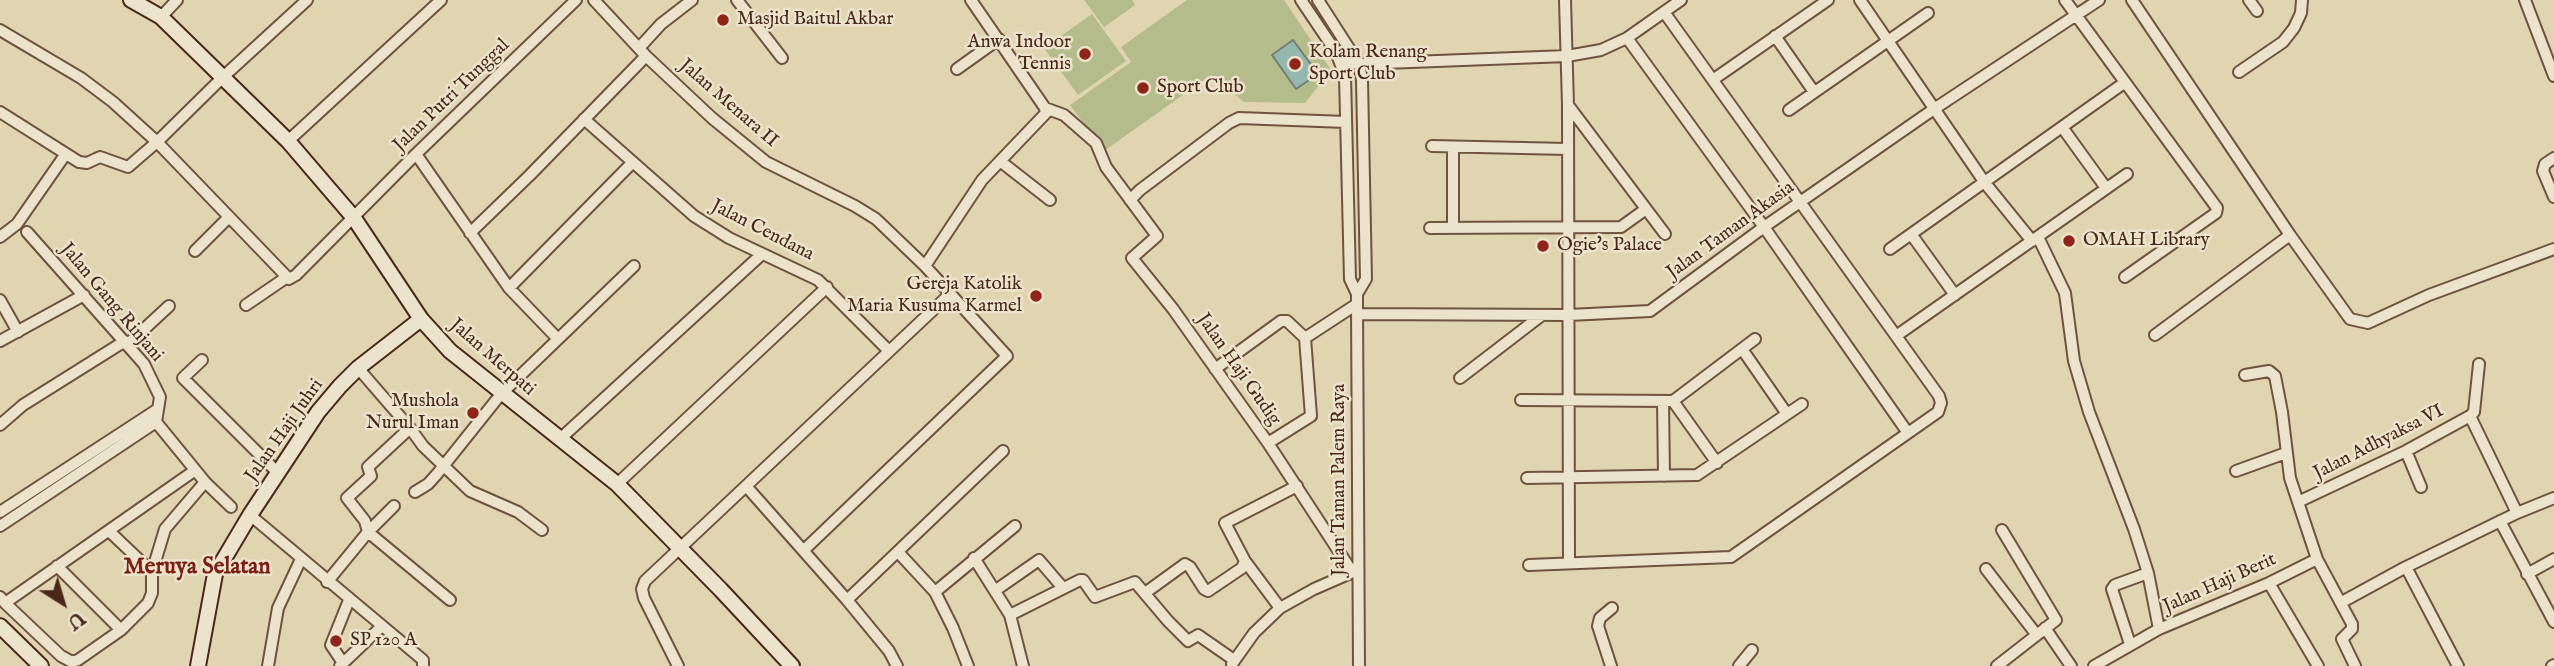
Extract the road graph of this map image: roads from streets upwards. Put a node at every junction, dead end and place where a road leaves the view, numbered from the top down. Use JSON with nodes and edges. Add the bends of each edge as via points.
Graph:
{"nodes":[{"id":1,"x":131,"y":0,"type":"edge"},
{"id":2,"x":177,"y":0,"type":"edge"},
{"id":3,"x":307,"y":0,"type":"edge"},
{"id":4,"x":441,"y":0,"type":"edge"},
{"id":5,"x":576,"y":0,"type":"edge"},
{"id":6,"x":594,"y":0,"type":"edge"},
{"id":7,"x":692,"y":0,"type":"edge"},
{"id":8,"x":737,"y":0,"type":"edge"},
{"id":9,"x":971,"y":0,"type":"edge"},
{"id":10,"x":1301,"y":0,"type":"edge"},
{"id":11,"x":1318,"y":0,"type":"edge"},
{"id":12,"x":1565,"y":0,"type":"edge"},
{"id":13,"x":1681,"y":0,"type":"edge"},
{"id":14,"x":1828,"y":0,"type":"edge"},
{"id":15,"x":1860,"y":0,"type":"edge"},
{"id":16,"x":2065,"y":0,"type":"edge"},
{"id":17,"x":2099,"y":0,"type":"edge"},
{"id":18,"x":2132,"y":0,"type":"edge"},
{"id":19,"x":2249,"y":0,"type":"edge"},
{"id":20,"x":2302,"y":0,"type":"edge"},
{"id":21,"x":2525,"y":0,"type":"edge"},
{"id":22,"x":2258,"y":11,"type":"dead end"},
{"id":23,"x":1664,"y":12,"type":"junction"},
{"id":24,"x":1928,"y":13,"type":"dead end"},
{"id":25,"x":2077,"y":16,"type":"junction"},
{"id":26,"x":161,"y":17,"type":"junction"},
{"id":27,"x":0,"y":30,"type":"edge"},
{"id":28,"x":1775,"y":36,"type":"junction"},
{"id":29,"x":1627,"y":38,"type":"junction"},
{"id":30,"x":999,"y":39,"type":"junction"},
{"id":31,"x":1888,"y":41,"type":"junction"},
{"id":32,"x":642,"y":52,"type":"junction"},
{"id":33,"x":1567,"y":56,"type":"junction"},
{"id":34,"x":782,"y":58,"type":"dead end"},
{"id":35,"x":1342,"y":61,"type":"junction"},
{"id":36,"x":1359,"y":64,"type":"junction"},
{"id":37,"x":957,"y":69,"type":"dead end"},
{"id":38,"x":2239,"y":72,"type":"dead end"},
{"id":39,"x":2554,"y":76,"type":"edge"},
{"id":40,"x":223,"y":77,"type":"junction"},
{"id":41,"x":1714,"y":79,"type":"junction"},
{"id":42,"x":2124,"y":83,"type":"junction"},
{"id":43,"x":1814,"y":92,"type":"junction"},
{"id":44,"x":1568,"y":105,"type":"junction"},
{"id":45,"x":1045,"y":108,"type":"junction"},
{"id":46,"x":1934,"y":108,"type":"junction"},
{"id":47,"x":1789,"y":110,"type":"dead end"},
{"id":48,"x":0,"y":112,"type":"edge"},
{"id":49,"x":584,"y":119,"type":"junction"},
{"id":50,"x":1346,"y":122,"type":"junction"},
{"id":51,"x":2062,"y":127,"type":"junction"},
{"id":52,"x":288,"y":141,"type":"junction"},
{"id":53,"x":158,"y":142,"type":"junction"},
{"id":54,"x":1432,"y":146,"type":"dead end"},
{"id":55,"x":1453,"y":147,"type":"junction"},
{"id":56,"x":1568,"y":149,"type":"junction"},
{"id":57,"x":416,"y":154,"type":"junction"},
{"id":58,"x":65,"y":155,"type":"junction"},
{"id":59,"x":2554,"y":158,"type":"edge"},
{"id":60,"x":1000,"y":161,"type":"junction"},
{"id":61,"x":633,"y":162,"type":"junction"},
{"id":62,"x":2127,"y":174,"type":"dead end"},
{"id":63,"x":1985,"y":183,"type":"junction"},
{"id":64,"x":2106,"y":188,"type":"junction"},
{"id":65,"x":2554,"y":197,"type":"edge"},
{"id":66,"x":1050,"y":200,"type":"dead end"},
{"id":67,"x":1130,"y":200,"type":"junction"},
{"id":68,"x":1349,"y":202,"type":"junction"},
{"id":69,"x":1364,"y":202,"type":"junction"},
{"id":70,"x":1800,"y":202,"type":"junction"},
{"id":71,"x":1646,"y":209,"type":"junction"},
{"id":72,"x":229,"y":217,"type":"junction"},
{"id":73,"x":354,"y":218,"type":"junction"},
{"id":74,"x":1764,"y":227,"type":"junction"},
{"id":75,"x":1430,"y":228,"type":"dead end"},
{"id":76,"x":1453,"y":228,"type":"junction"},
{"id":77,"x":1569,"y":228,"type":"junction"},
{"id":78,"x":27,"y":232,"type":"dead end"},
{"id":79,"x":470,"y":233,"type":"junction"},
{"id":80,"x":1665,"y":234,"type":"dead end"},
{"id":81,"x":1911,"y":234,"type":"junction"},
{"id":82,"x":2290,"y":235,"type":"junction"},
{"id":83,"x":0,"y":237,"type":"edge"},
{"id":84,"x":2035,"y":239,"type":"junction"},
{"id":85,"x":2554,"y":248,"type":"edge"},
{"id":86,"x":1890,"y":249,"type":"dead end"},
{"id":87,"x":195,"y":251,"type":"dead end"},
{"id":88,"x":762,"y":254,"type":"junction"},
{"id":89,"x":634,"y":266,"type":"dead end"},
{"id":90,"x":925,"y":266,"type":"junction"},
{"id":91,"x":287,"y":277,"type":"junction"},
{"id":92,"x":2125,"y":277,"type":"dead end"},
{"id":93,"x":827,"y":287,"type":"junction"},
{"id":94,"x":509,"y":288,"type":"junction"},
{"id":95,"x":950,"y":294,"type":"junction"},
{"id":96,"x":84,"y":295,"type":"junction"},
{"id":97,"x":1955,"y":295,"type":"junction"},
{"id":98,"x":0,"y":300,"type":"edge"},
{"id":99,"x":1357,"y":304,"type":"junction"},
{"id":100,"x":246,"y":305,"type":"dead end"},
{"id":101,"x":169,"y":306,"type":"dead end"},
{"id":102,"x":1542,"y":315,"type":"junction"},
{"id":103,"x":1569,"y":316,"type":"junction"},
{"id":104,"x":421,"y":319,"type":"junction"},
{"id":105,"x":18,"y":332,"type":"junction"},
{"id":106,"x":2155,"y":335,"type":"dead end"},
{"id":107,"x":1896,"y":336,"type":"junction"},
{"id":108,"x":1305,"y":338,"type":"junction"},
{"id":109,"x":558,"y":339,"type":"junction"},
{"id":110,"x":1755,"y":339,"type":"dead end"},
{"id":111,"x":0,"y":341,"type":"edge"},
{"id":112,"x":127,"y":343,"type":"junction"},
{"id":113,"x":1742,"y":349,"type":"junction"},
{"id":114,"x":888,"y":350,"type":"junction"},
{"id":115,"x":202,"y":360,"type":"dead end"},
{"id":116,"x":2479,"y":364,"type":"dead end"},
{"id":117,"x":358,"y":368,"type":"junction"},
{"id":118,"x":1215,"y":369,"type":"junction"},
{"id":119,"x":2245,"y":375,"type":"dead end"},
{"id":120,"x":1460,"y":378,"type":"dead end"},
{"id":121,"x":501,"y":394,"type":"junction"},
{"id":122,"x":1521,"y":400,"type":"dead end"},
{"id":123,"x":1569,"y":401,"type":"junction"},
{"id":124,"x":1668,"y":401,"type":"junction"},
{"id":125,"x":1802,"y":404,"type":"dead end"},
{"id":126,"x":23,"y":405,"type":"junction"},
{"id":127,"x":158,"y":409,"type":"junction"},
{"id":128,"x":0,"y":412,"type":"edge"},
{"id":129,"x":1787,"y":414,"type":"junction"},
{"id":130,"x":2470,"y":416,"type":"junction"},
{"id":131,"x":156,"y":422,"type":"junction"},
{"id":132,"x":0,"y":425,"type":"edge"},
{"id":133,"x":410,"y":428,"type":"junction"},
{"id":134,"x":1908,"y":433,"type":"junction"},
{"id":135,"x":559,"y":439,"type":"junction"},
{"id":136,"x":1268,"y":443,"type":"junction"},
{"id":137,"x":1003,"y":451,"type":"dead end"},
{"id":138,"x":2406,"y":451,"type":"junction"},
{"id":139,"x":2286,"y":453,"type":"junction"},
{"id":140,"x":1717,"y":463,"type":"junction"},
{"id":141,"x":443,"y":466,"type":"junction"},
{"id":142,"x":194,"y":471,"type":"junction"},
{"id":143,"x":2236,"y":471,"type":"dead end"},
{"id":144,"x":278,"y":473,"type":"junction"},
{"id":145,"x":1664,"y":476,"type":"junction"},
{"id":146,"x":1569,"y":477,"type":"junction"},
{"id":147,"x":1527,"y":478,"type":"dead end"},
{"id":148,"x":205,"y":482,"type":"junction"},
{"id":149,"x":53,"y":483,"type":"junction"},
{"id":150,"x":617,"y":484,"type":"junction"},
{"id":151,"x":746,"y":486,"type":"junction"},
{"id":152,"x":1297,"y":486,"type":"junction"},
{"id":153,"x":2421,"y":487,"type":"dead end"},
{"id":154,"x":415,"y":492,"type":"dead end"},
{"id":155,"x":2554,"y":498,"type":"edge"},
{"id":156,"x":2298,"y":502,"type":"junction"},
{"id":157,"x":394,"y":506,"type":"dead end"},
{"id":158,"x":232,"y":507,"type":"dead end"},
{"id":159,"x":0,"y":512,"type":"edge"},
{"id":160,"x":2517,"y":513,"type":"junction"},
{"id":161,"x":250,"y":515,"type":"junction"},
{"id":162,"x":2500,"y":521,"type":"junction"},
{"id":163,"x":0,"y":526,"type":"edge"},
{"id":164,"x":1015,"y":526,"type":"dead end"},
{"id":165,"x":542,"y":530,"type":"dead end"},
{"id":166,"x":2002,"y":530,"type":"dead end"},
{"id":167,"x":109,"y":531,"type":"junction"},
{"id":168,"x":368,"y":532,"type":"junction"},
{"id":169,"x":680,"y":548,"type":"junction"},
{"id":170,"x":804,"y":550,"type":"junction"},
{"id":171,"x":898,"y":552,"type":"junction"},
{"id":172,"x":974,"y":558,"type":"junction"},
{"id":173,"x":301,"y":559,"type":"junction"},
{"id":174,"x":2317,"y":559,"type":"junction"},
{"id":175,"x":2554,"y":559,"type":"edge"},
{"id":176,"x":1245,"y":561,"type":"junction"},
{"id":177,"x":1570,"y":563,"type":"junction"},
{"id":178,"x":1529,"y":565,"type":"dead end"},
{"id":179,"x":57,"y":566,"type":"junction"},
{"id":180,"x":2406,"y":567,"type":"junction"},
{"id":181,"x":1986,"y":569,"type":"dead end"},
{"id":182,"x":152,"y":572,"type":"junction"},
{"id":183,"x":1354,"y":572,"type":"junction"},
{"id":184,"x":2148,"y":573,"type":"junction"},
{"id":185,"x":2527,"y":574,"type":"junction"},
{"id":186,"x":327,"y":582,"type":"junction"},
{"id":187,"x":2269,"y":583,"type":"junction"},
{"id":188,"x":1063,"y":588,"type":"junction"},
{"id":189,"x":996,"y":590,"type":"junction"},
{"id":190,"x":934,"y":592,"type":"junction"},
{"id":191,"x":1145,"y":593,"type":"junction"},
{"id":192,"x":2,"y":600,"type":"edge"},
{"id":193,"x":349,"y":600,"type":"junction"},
{"id":194,"x":450,"y":600,"type":"dead end"},
{"id":195,"x":847,"y":600,"type":"junction"},
{"id":196,"x":2342,"y":602,"type":"junction"},
{"id":197,"x":1280,"y":608,"type":"junction"},
{"id":198,"x":1612,"y":608,"type":"dead end"},
{"id":199,"x":2551,"y":608,"type":"edge"},
{"id":200,"x":1010,"y":615,"type":"junction"},
{"id":201,"x":2554,"y":622,"type":"edge"},
{"id":202,"x":0,"y":626,"type":"edge"},
{"id":203,"x":382,"y":627,"type":"junction"},
{"id":204,"x":2160,"y":629,"type":"junction"},
{"id":205,"x":121,"y":630,"type":"junction"},
{"id":206,"x":2041,"y":631,"type":"junction"},
{"id":207,"x":2130,"y":644,"type":"junction"},
{"id":208,"x":1752,"y":650,"type":"dead end"},
{"id":209,"x":1232,"y":663,"type":"edge"},
{"id":210,"x":342,"y":664,"type":"edge"},
{"id":211,"x":41,"y":666,"type":"edge"},
{"id":212,"x":198,"y":666,"type":"edge"},
{"id":213,"x":268,"y":666,"type":"edge"},
{"id":214,"x":423,"y":666,"type":"edge"},
{"id":215,"x":678,"y":666,"type":"edge"},
{"id":216,"x":792,"y":666,"type":"edge"},
{"id":217,"x":897,"y":666,"type":"edge"},
{"id":218,"x":968,"y":666,"type":"edge"},
{"id":219,"x":1023,"y":666,"type":"edge"},
{"id":220,"x":1359,"y":666,"type":"edge"},
{"id":221,"x":1611,"y":666,"type":"edge"},
{"id":222,"x":1739,"y":666,"type":"edge"},
{"id":223,"x":1997,"y":666,"type":"edge"},
{"id":224,"x":2071,"y":666,"type":"edge"},
{"id":225,"x":2094,"y":666,"type":"edge"},
{"id":226,"x":2318,"y":666,"type":"edge"},
{"id":227,"x":2355,"y":666,"type":"edge"},
{"id":228,"x":2458,"y":666,"type":"edge"}],
"edges":[{"from":1,"to":26,"type":"street","name":"Jalan Merpati"},
{"from":2,"to":26,"type":"street"},
{"from":3,"to":40,"type":"street"},
{"from":4,"to":52,"type":"street"},
{"from":5,"to":57,"type":"street","name":"Jalan Putri Tunggal"},
{"from":6,"to":32,"type":"street","name":"Jalan Menara II"},
{"from":7,"to":32,"type":"street","via":[[661,24]]},
{"from":8,"to":34,"type":"street"},
{"from":9,"to":30,"type":"street"},
{"from":10,"to":35,"type":"street","name":"Jalan Taman Palem Raya"},
{"from":11,"to":36,"type":"street","name":"Jalan Taman Palem Raya"},
{"from":12,"to":33,"type":"street"},
{"from":13,"to":23,"type":"street"},
{"from":14,"to":28,"type":"street"},
{"from":15,"to":31,"type":"street"},
{"from":16,"to":25,"type":"street"},
{"from":17,"to":25,"type":"street","name":"Jalan Taman Akasia"},
{"from":18,"to":82,"type":"street"},
{"from":19,"to":22,"type":"street"},
{"from":20,"to":38,"type":"street","via":[[2301,13],[2283,42]]},
{"from":21,"to":39,"type":"street"},
{"from":23,"to":29,"type":"street"},
{"from":23,"to":41,"type":"street"},
{"from":24,"to":31,"type":"street"},
{"from":25,"to":42,"type":"street"},
{"from":25,"to":46,"type":"street","name":"Jalan Taman Akasia"},
{"from":26,"to":40,"type":"street","name":"Jalan Merpati"},
{"from":27,"to":53,"type":"street","via":[[81,78]]},
{"from":28,"to":41,"type":"street"},
{"from":28,"to":43,"type":"street"},
{"from":29,"to":33,"type":"street","via":[[1601,50]]},
{"from":29,"to":74,"type":"street"},
{"from":30,"to":37,"type":"street"},
{"from":30,"to":45,"type":"street"},
{"from":31,"to":43,"type":"street"},
{"from":31,"to":46,"type":"street"},
{"from":32,"to":49,"type":"street"},
{"from":32,"to":90,"type":"street","name":"Jalan Menara II","via":[[766,162],[866,212]]},
{"from":33,"to":36,"type":"street"},
{"from":33,"to":44,"type":"street"},
{"from":35,"to":36,"type":"street"},
{"from":35,"to":50,"type":"street","name":"Jalan Taman Palem Raya"},
{"from":36,"to":69,"type":"street","name":"Jalan Taman Palem Raya"},
{"from":40,"to":52,"type":"street","name":"Jalan Merpati"},
{"from":40,"to":53,"type":"street"},
{"from":41,"to":70,"type":"street"},
{"from":42,"to":51,"type":"street"},
{"from":42,"to":92,"type":"street","via":[[2217,208]]},
{"from":43,"to":47,"type":"street"},
{"from":44,"to":56,"type":"street"},
{"from":44,"to":71,"type":"street"},
{"from":45,"to":60,"type":"street","via":[[1042,118]]},
{"from":45,"to":67,"type":"street","via":[[1064,115],[1096,143],[1106,167]]},
{"from":46,"to":63,"type":"street"},
{"from":46,"to":70,"type":"street","name":"Jalan Taman Akasia"},
{"from":48,"to":58,"type":"street"},
{"from":49,"to":61,"type":"street","name":"Jalan Cendana"},
{"from":49,"to":79,"type":"street"},
{"from":50,"to":67,"type":"street","via":[[1239,118]]},
{"from":50,"to":68,"type":"street","name":"Jalan Taman Palem Raya"},
{"from":51,"to":63,"type":"street"},
{"from":51,"to":64,"type":"street"},
{"from":52,"to":73,"type":"street","name":"Jalan Merpati"},
{"from":53,"to":58,"type":"street","via":[[128,167],[100,157],[87,163]]},
{"from":53,"to":72,"type":"street"},
{"from":54,"to":55,"type":"street"},
{"from":55,"to":56,"type":"street"},
{"from":55,"to":76,"type":"street"},
{"from":56,"to":77,"type":"street"},
{"from":57,"to":73,"type":"street","name":"Jalan Putri Tunggal"},
{"from":57,"to":79,"type":"street"},
{"from":58,"to":83,"type":"street","via":[[17,224]]},
{"from":59,"to":65,"type":"street","via":[[2543,171]]},
{"from":60,"to":66,"type":"street"},
{"from":60,"to":90,"type":"street","via":[[982,180]]},
{"from":61,"to":88,"type":"street","name":"Jalan Cendana","via":[[694,216]]},
{"from":61,"to":94,"type":"street"},
{"from":62,"to":64,"type":"street"},
{"from":63,"to":81,"type":"street"},
{"from":63,"to":84,"type":"street"},
{"from":64,"to":84,"type":"street"},
{"from":67,"to":118,"type":"street","name":"Jalan Haji Gudig","via":[[1157,236],[1132,258]]},
{"from":68,"to":69,"type":"street"},
{"from":68,"to":99,"type":"street","name":"Jalan Taman Palem Raya","via":[[1350,279]]},
{"from":69,"to":99,"type":"street","name":"Jalan Taman Palem Raya","via":[[1366,279]]},
{"from":70,"to":74,"type":"street","name":"Jalan Taman Akasia"},
{"from":70,"to":107,"type":"street"},
{"from":71,"to":77,"type":"street","via":[[1621,227]]},
{"from":71,"to":80,"type":"street"},
{"from":72,"to":87,"type":"street"},
{"from":72,"to":91,"type":"street"},
{"from":73,"to":91,"type":"street","name":"Jalan Putri Tunggal","via":[[296,275]]},
{"from":73,"to":104,"type":"street","name":"Jalan Merpati"},
{"from":74,"to":103,"type":"street","name":"Jalan Taman Akasia","via":[[1650,311]]},
{"from":74,"to":134,"type":"street"},
{"from":75,"to":76,"type":"street"},
{"from":76,"to":77,"type":"street"},
{"from":77,"to":103,"type":"street"},
{"from":78,"to":96,"type":"street","name":"Jalan Gang Rinjani"},
{"from":79,"to":94,"type":"street"},
{"from":81,"to":86,"type":"street"},
{"from":81,"to":97,"type":"street"},
{"from":82,"to":85,"type":"street","via":[[2350,319],[2368,323],[2428,295]]},
{"from":82,"to":106,"type":"street"},
{"from":84,"to":97,"type":"street"},
{"from":84,"to":184,"type":"street","via":[[2064,293],[2074,361],[2089,412]]},
{"from":88,"to":93,"type":"street","name":"Jalan Cendana"},
{"from":88,"to":135,"type":"street"},
{"from":89,"to":109,"type":"street"},
{"from":90,"to":95,"type":"street","name":"Jalan Menara II"},
{"from":91,"to":100,"type":"street","name":"Jalan Putri Tunggal"},
{"from":93,"to":114,"type":"street","name":"Jalan Cendana"},
{"from":93,"to":150,"type":"street"},
{"from":94,"to":109,"type":"street"},
{"from":95,"to":114,"type":"street"},
{"from":95,"to":170,"type":"street","name":"Jalan Menara II","via":[[1007,356]]},
{"from":96,"to":105,"type":"street"},
{"from":96,"to":112,"type":"street","name":"Jalan Gang Rinjani"},
{"from":97,"to":107,"type":"street"},
{"from":98,"to":105,"type":"street"},
{"from":99,"to":102,"type":"street","name":"Jalan Taman Akasia"},
{"from":99,"to":108,"type":"street"},
{"from":99,"to":183,"type":"street","name":"Jalan Taman Palem Raya"},
{"from":101,"to":112,"type":"street"},
{"from":102,"to":103,"type":"street","name":"Jalan Taman Akasia"},
{"from":102,"to":120,"type":"street"},
{"from":103,"to":123,"type":"street"},
{"from":104,"to":117,"type":"street","name":"Jalan Haji Juhri"},
{"from":104,"to":121,"type":"street","name":"Jalan Merpati","via":[[450,351]]},
{"from":105,"to":111,"type":"street"},
{"from":107,"to":134,"type":"street","via":[[1941,403],[1938,412]]},
{"from":108,"to":118,"type":"street","via":[[1281,321]]},
{"from":108,"to":136,"type":"street","via":[[1311,416]]},
{"from":109,"to":121,"type":"street"},
{"from":110,"to":113,"type":"street"},
{"from":112,"to":126,"type":"street"},
{"from":112,"to":127,"type":"street","name":"Jalan Gang Rinjani","via":[[159,391]]},
{"from":113,"to":124,"type":"street"},
{"from":113,"to":129,"type":"street"},
{"from":114,"to":151,"type":"street"},
{"from":115,"to":144,"type":"street","via":[[183,378]]},
{"from":116,"to":130,"type":"street"},
{"from":117,"to":133,"type":"street"},
{"from":117,"to":144,"type":"street","name":"Jalan Haji Juhri","via":[[318,412]]},
{"from":118,"to":136,"type":"street","name":"Jalan Haji Gudig"},
{"from":119,"to":139,"type":"street","via":[[2273,373]]},
{"from":121,"to":135,"type":"street","name":"Jalan Merpati"},
{"from":121,"to":141,"type":"street"},
{"from":122,"to":123,"type":"street"},
{"from":123,"to":124,"type":"street"},
{"from":123,"to":146,"type":"street"},
{"from":124,"to":140,"type":"street"},
{"from":124,"to":145,"type":"street"},
{"from":125,"to":129,"type":"street"},
{"from":126,"to":128,"type":"street"},
{"from":126,"to":132,"type":"street"},
{"from":127,"to":131,"type":"street","name":"Jalan Gang Rinjani"},
{"from":127,"to":149,"type":"street"},
{"from":129,"to":140,"type":"street"},
{"from":130,"to":138,"type":"street","name":"Jalan Adhyaksa VI"},
{"from":130,"to":160,"type":"street","name":"Jalan Adhyaksa VI"},
{"from":131,"to":142,"type":"street"},
{"from":131,"to":149,"type":"street"},
{"from":133,"to":141,"type":"street"},
{"from":133,"to":168,"type":"street","via":[[368,467],[371,476],[347,498]]},
{"from":134,"to":177,"type":"street","via":[[1731,557]]},
{"from":135,"to":150,"type":"street","name":"Jalan Merpati"},
{"from":136,"to":152,"type":"street","name":"Jalan Haji Gudig"},
{"from":137,"to":171,"type":"street"},
{"from":138,"to":153,"type":"street"},
{"from":138,"to":156,"type":"street","name":"Jalan Adhyaksa VI"},
{"from":139,"to":143,"type":"street"},
{"from":139,"to":156,"type":"street"},
{"from":140,"to":145,"type":"street","via":[[1697,475]]},
{"from":141,"to":154,"type":"street"},
{"from":141,"to":165,"type":"street","via":[[470,491],[519,512]]},
{"from":142,"to":148,"type":"street"},
{"from":142,"to":167,"type":"street"},
{"from":144,"to":161,"type":"street","name":"Jalan Haji Juhri"},
{"from":145,"to":146,"type":"street"},
{"from":146,"to":147,"type":"street"},
{"from":146,"to":177,"type":"street"},
{"from":148,"to":158,"type":"street"},
{"from":148,"to":182,"type":"street","via":[[166,526]]},
{"from":149,"to":159,"type":"street"},
{"from":149,"to":163,"type":"street"},
{"from":150,"to":169,"type":"street","name":"Jalan Merpati"},
{"from":151,"to":169,"type":"street"},
{"from":151,"to":170,"type":"street"},
{"from":152,"to":176,"type":"street","via":[[1225,523]]},
{"from":152,"to":183,"type":"street","name":"Jalan Haji Gudig"},
{"from":155,"to":160,"type":"street"},
{"from":156,"to":174,"type":"street","name":"Jalan Adhyaksa VI"},
{"from":157,"to":168,"type":"street"},
{"from":160,"to":162,"type":"street"},
{"from":161,"to":173,"type":"street"},
{"from":161,"to":212,"type":"street","name":"Jalan Haji Juhri","via":[[215,574]]},
{"from":162,"to":180,"type":"street"},
{"from":162,"to":185,"type":"street"},
{"from":164,"to":172,"type":"street"},
{"from":166,"to":206,"type":"street","via":[[2056,619]]},
{"from":167,"to":179,"type":"street"},
{"from":167,"to":182,"type":"street"},
{"from":168,"to":186,"type":"street"},
{"from":168,"to":194,"type":"street"},
{"from":169,"to":215,"type":"street","via":[[642,589]]},
{"from":169,"to":216,"type":"street","name":"Jalan Merpati"},
{"from":170,"to":195,"type":"street"},
{"from":171,"to":190,"type":"street"},
{"from":171,"to":195,"type":"street"},
{"from":172,"to":189,"type":"street"},
{"from":172,"to":190,"type":"street"},
{"from":173,"to":186,"type":"street"},
{"from":173,"to":213,"type":"street","via":[[278,608]]},
{"from":174,"to":187,"type":"street","name":"Jalan Haji Berit"},
{"from":174,"to":196,"type":"street"},
{"from":175,"to":185,"type":"street"},
{"from":176,"to":191,"type":"street","via":[[1242,568],[1208,591],[1185,564]]},
{"from":176,"to":197,"type":"street"},
{"from":177,"to":178,"type":"street"},
{"from":179,"to":192,"type":"street"},
{"from":179,"to":205,"type":"street"},
{"from":180,"to":196,"type":"street"},
{"from":180,"to":228,"type":"street"},
{"from":181,"to":206,"type":"street"},
{"from":182,"to":205,"type":"street","via":[[148,603]]},
{"from":183,"to":197,"type":"street"},
{"from":183,"to":220,"type":"street","name":"Jalan Taman Palem Raya"},
{"from":184,"to":204,"type":"street"},
{"from":184,"to":207,"type":"street","via":[[2112,589]]},
{"from":185,"to":199,"type":"street"},
{"from":186,"to":193,"type":"street"},
{"from":187,"to":204,"type":"street","name":"Jalan Haji Berit"},
{"from":187,"to":226,"type":"street"},
{"from":188,"to":189,"type":"street","via":[[1039,560]]},
{"from":188,"to":191,"type":"street","via":[[1083,580],[1095,597],[1135,582]]},
{"from":188,"to":200,"type":"street"},
{"from":189,"to":200,"type":"street"},
{"from":190,"to":218,"type":"street"},
{"from":191,"to":209,"type":"street","via":[[1188,641],[1198,635]]},
{"from":192,"to":205,"type":"street","via":[[72,662]]},
{"from":193,"to":203,"type":"street"},
{"from":193,"to":210,"type":"street","via":[[331,645]]},
{"from":195,"to":217,"type":"street"},
{"from":196,"to":227,"type":"street","via":[[2352,629],[2342,639]]},
{"from":197,"to":209,"type":"street"},
{"from":198,"to":221,"type":"street","via":[[1598,626]]},
{"from":199,"to":201,"type":"street"},
{"from":200,"to":219,"type":"street"},
{"from":202,"to":211,"type":"street"},
{"from":203,"to":210,"type":"street"},
{"from":203,"to":214,"type":"street","via":[[423,660]]},
{"from":204,"to":207,"type":"street","name":"Jalan Haji Berit"},
{"from":206,"to":223,"type":"street"},
{"from":206,"to":224,"type":"street"},
{"from":207,"to":225,"type":"street","name":"Jalan Haji Berit"},
{"from":208,"to":222,"type":"street"}]}
